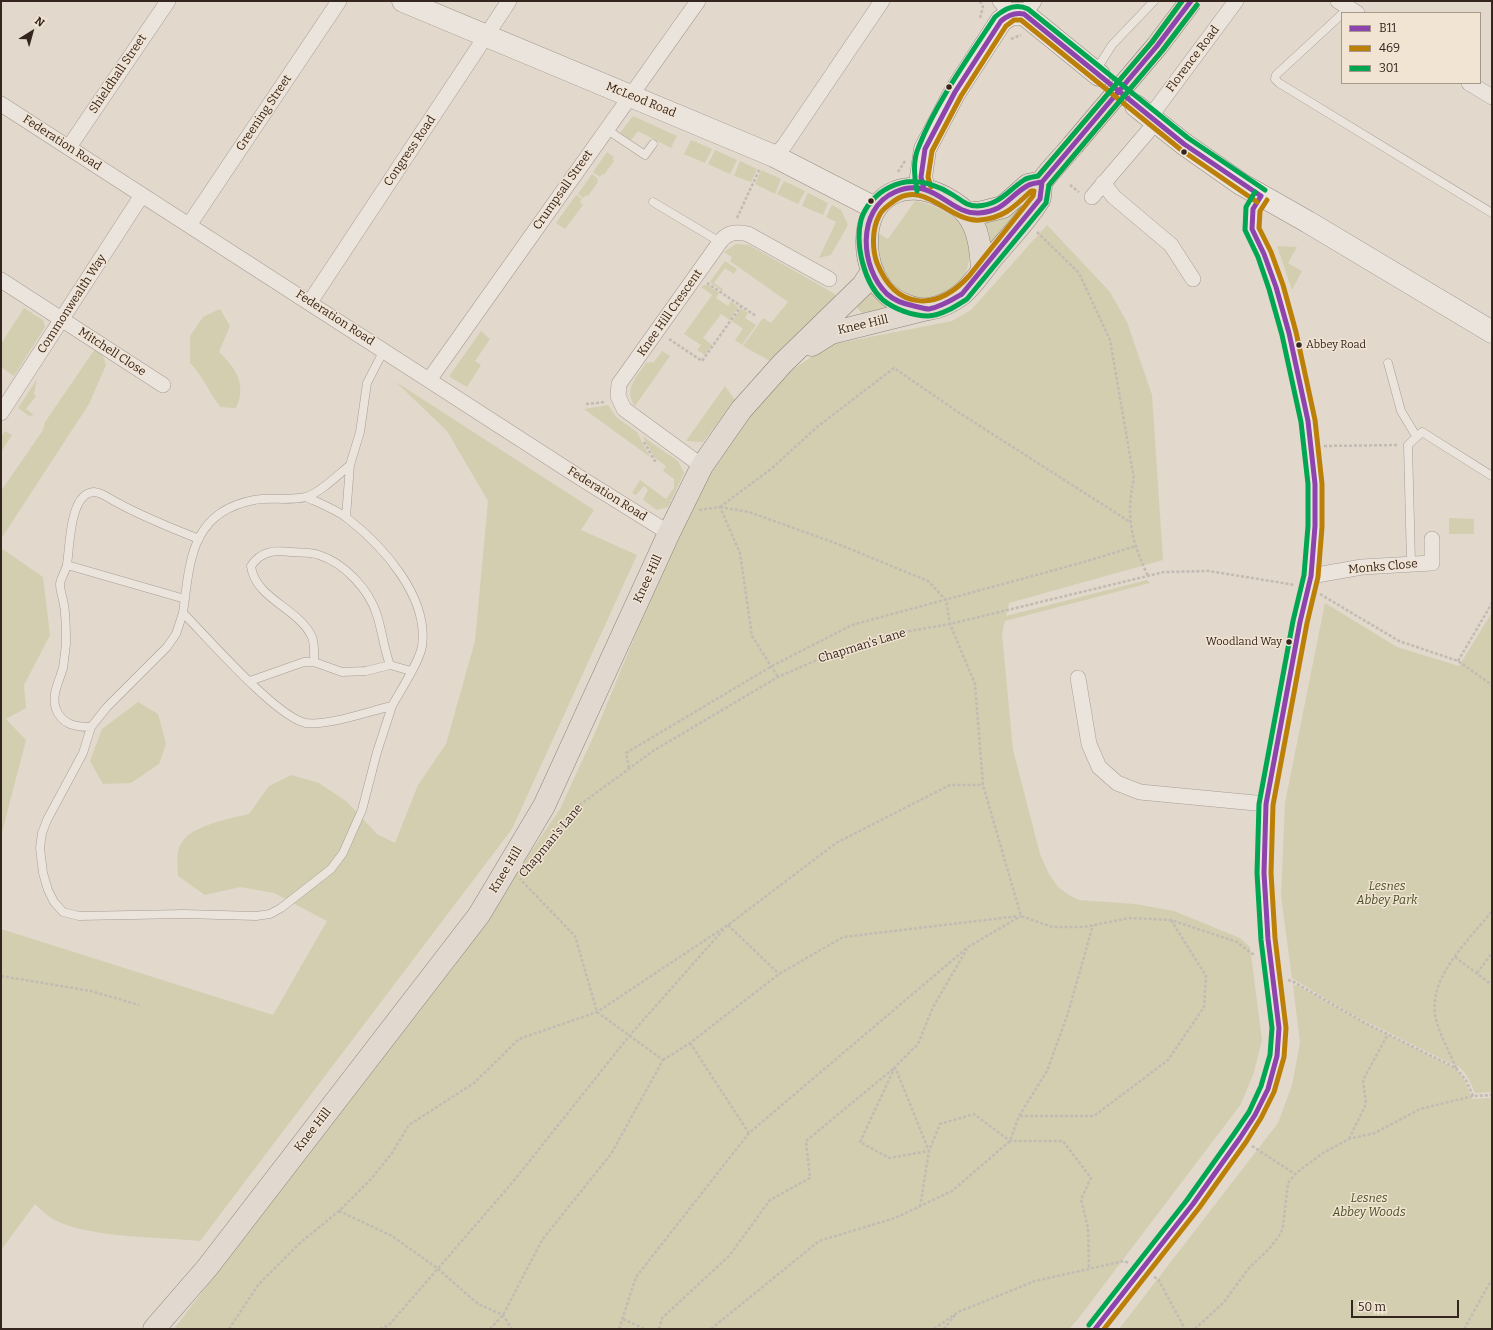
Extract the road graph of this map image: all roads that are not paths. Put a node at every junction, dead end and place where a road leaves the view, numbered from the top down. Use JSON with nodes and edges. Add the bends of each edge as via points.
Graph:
{"nodes":[{"id":1,"x":168,"y":1,"type":"edge"},
{"id":2,"x":339,"y":1,"type":"edge"},
{"id":3,"x":403,"y":1,"type":"edge"},
{"id":4,"x":510,"y":1,"type":"edge"},
{"id":5,"x":698,"y":1,"type":"edge"},
{"id":6,"x":882,"y":1,"type":"edge"},
{"id":7,"x":1154,"y":1,"type":"edge"},
{"id":8,"x":1191,"y":1,"type":"edge"},
{"id":9,"x":1236,"y":1,"type":"edge"},
{"id":10,"x":1017,"y":7,"type":"edge"},
{"id":11,"x":1341,"y":14,"type":"edge"},
{"id":12,"x":486,"y":36,"type":"junction"},
{"id":13,"x":1097,"y":73,"type":"joint"},
{"id":14,"x":1471,"y":84,"type":"edge"},
{"id":15,"x":630,"y":96,"type":"junction"},
{"id":16,"x":1492,"y":97,"type":"edge"},
{"id":17,"x":1,"y":104,"type":"edge"},
{"id":18,"x":1147,"y":115,"type":"junction"},
{"id":19,"x":606,"y":129,"type":"junction"},
{"id":20,"x":654,"y":144,"type":"dead end"},
{"id":21,"x":69,"y":147,"type":"junction"},
{"id":22,"x":771,"y":155,"type":"junction"},
{"id":23,"x":1042,"y":182,"type":"junction"},
{"id":24,"x":1103,"y":183,"type":"junction"},
{"id":25,"x":924,"y":190,"type":"junction"},
{"id":26,"x":142,"y":195,"type":"junction"},
{"id":27,"x":1261,"y":196,"type":"junction"},
{"id":28,"x":1092,"y":197,"type":"dead end"},
{"id":29,"x":654,"y":202,"type":"dead end"},
{"id":30,"x":875,"y":208,"type":"junction"},
{"id":31,"x":966,"y":212,"type":"junction"},
{"id":32,"x":1492,"y":213,"type":"edge"},
{"id":33,"x":189,"y":225,"type":"junction"},
{"id":34,"x":720,"y":242,"type":"junction"},
{"id":35,"x":982,"y":270,"type":"junction"},
{"id":36,"x":872,"y":271,"type":"junction"},
{"id":37,"x":829,"y":279,"type":"dead end"},
{"id":38,"x":1193,"y":279,"type":"dead end"},
{"id":39,"x":1,"y":280,"type":"edge"},
{"id":40,"x":310,"y":302,"type":"junction"},
{"id":41,"x":928,"y":309,"type":"junction"},
{"id":42,"x":61,"y":319,"type":"junction"},
{"id":43,"x":1492,"y":332,"type":"edge"},
{"id":44,"x":384,"y":350,"type":"junction"},
{"id":45,"x":1388,"y":363,"type":"dead end"},
{"id":46,"x":782,"y":364,"type":"junction"},
{"id":47,"x":429,"y":380,"type":"junction"},
{"id":48,"x":163,"y":385,"type":"dead end"},
{"id":49,"x":1,"y":413,"type":"edge"},
{"id":50,"x":1416,"y":436,"type":"junction"},
{"id":51,"x":350,"y":465,"type":"junction"},
{"id":52,"x":702,"y":466,"type":"junction"},
{"id":53,"x":1492,"y":476,"type":"edge"},
{"id":54,"x":306,"y":496,"type":"junction"},
{"id":55,"x":346,"y":517,"type":"junction"},
{"id":56,"x":669,"y":533,"type":"junction"},
{"id":57,"x":199,"y":539,"type":"junction"},
{"id":58,"x":1432,"y":539,"type":"dead end"},
{"id":59,"x":1411,"y":563,"type":"junction"},
{"id":60,"x":67,"y":565,"type":"junction"},
{"id":61,"x":1310,"y":582,"type":"junction"},
{"id":62,"x":185,"y":599,"type":"junction"},
{"id":63,"x":182,"y":613,"type":"junction"},
{"id":64,"x":314,"y":662,"type":"junction"},
{"id":65,"x":390,"y":665,"type":"junction"},
{"id":66,"x":411,"y":671,"type":"junction"},
{"id":67,"x":1078,"y":678,"type":"dead end"},
{"id":68,"x":250,"y":681,"type":"junction"},
{"id":69,"x":392,"y":706,"type":"junction"},
{"id":70,"x":91,"y":727,"type":"junction"},
{"id":71,"x":1266,"y":804,"type":"junction"},
{"id":72,"x":154,"y":1329,"type":"edge"},
{"id":73,"x":1095,"y":1329,"type":"edge"}],
"edges":[{"from":1,"to":21,"type":"street","name":"Shieldhall Street"},
{"from":2,"to":33,"type":"street","name":"Greening Street"},
{"from":3,"to":12,"type":"main road","name":"McLeod Road"},
{"from":4,"to":12,"type":"street","name":"Congress Road"},
{"from":5,"to":15,"type":"street","name":"Crumpsall Street"},
{"from":6,"to":22,"type":"street","via":[[784,146]]},
{"from":7,"to":13,"type":"lane","via":[[1112,46]]},
{"from":8,"to":23,"type":"main road","bridge":true,"via":[[1158,46]]},
{"from":9,"to":18,"type":"street","name":"Florence Road"},
{"from":10,"to":13,"type":"main road"},
{"from":10,"to":25,"type":"main road","via":[[996,28],[959,86],[925,149],[921,177]]},
{"from":11,"to":32,"type":"lane","via":[[1276,75],[1279,83]]},
{"from":12,"to":15,"type":"main road","name":"McLeod Road"},
{"from":12,"to":40,"type":"street","name":"Congress Road"},
{"from":14,"to":16,"type":"street"},
{"from":15,"to":19,"type":"street","name":"Crumpsall Street"},
{"from":15,"to":22,"type":"main road","name":"McLeod Road"},
{"from":17,"to":21,"type":"street","name":"Federation Road"},
{"from":18,"to":24,"type":"street","name":"Florence Road"},
{"from":18,"to":27,"type":"main road","via":[[1215,166]]},
{"from":19,"to":20,"type":"lane","via":[[645,154]]},
{"from":19,"to":47,"type":"street","name":"Crumpsall Street"},
{"from":21,"to":26,"type":"street","name":"Federation Road"},
{"from":22,"to":30,"type":"main road","name":"McLeod Road"},
{"from":23,"to":31,"type":"main road","via":[[1028,185],[1003,207],[979,213]]},
{"from":23,"to":35,"type":"main road","name":"Knee Hill","via":[[1040,199]]},
{"from":24,"to":28,"type":"street","name":"Florence Road"},
{"from":24,"to":38,"type":"street","via":[[1114,197],[1170,245]]},
{"from":25,"to":30,"type":"main road","name":"Knee Hill","via":[[909,188],[893,193]]},
{"from":25,"to":31,"type":"main road","name":"Knee Hill","via":[[936,193]]},
{"from":26,"to":33,"type":"street","name":"Federation Road"},
{"from":26,"to":42,"type":"street","name":"Commonwealth Way"},
{"from":27,"to":43,"type":"main road"},
{"from":27,"to":61,"type":"street","via":[[1253,209],[1252,228],[1276,287],[1289,333],[1311,447],[1315,484],[1315,526]]},
{"from":29,"to":34,"type":"lane"},
{"from":30,"to":36,"type":"main road","name":"Knee Hill","via":[[868,222],[867,235],[868,259]]},
{"from":31,"to":35,"type":"main road","via":[[978,237]]},
{"from":33,"to":40,"type":"street","name":"Federation Road"},
{"from":34,"to":37,"type":"street","name":"Knee Hill Crescent","via":[[735,232],[748,234]]},
{"from":34,"to":52,"type":"street","name":"Knee Hill Crescent","via":[[619,384],[618,396],[624,409]]},
{"from":35,"to":41,"type":"main road","name":"Knee Hill","via":[[962,294],[948,303]]},
{"from":36,"to":41,"type":"main road","name":"Knee Hill","via":[[887,294],[900,304]]},
{"from":36,"to":46,"type":"main road","name":"Knee Hill","via":[[863,285]]},
{"from":39,"to":42,"type":"street","name":"Mitchell Close"},
{"from":40,"to":44,"type":"street","name":"Federation Road"},
{"from":41,"to":46,"type":"main road","name":"Knee Hill","via":[[830,333]]},
{"from":42,"to":48,"type":"street","name":"Mitchell Close"},
{"from":42,"to":49,"type":"street","name":"Commonwealth Way"},
{"from":44,"to":47,"type":"street","name":"Federation Road"},
{"from":44,"to":51,"type":"lane","via":[[367,384],[360,432]]},
{"from":45,"to":50,"type":"lane","via":[[1401,411]]},
{"from":46,"to":52,"type":"main road","name":"Knee Hill","via":[[741,410]]},
{"from":47,"to":56,"type":"street","name":"Federation Road"},
{"from":50,"to":53,"type":"lane","via":[[1422,432]]},
{"from":50,"to":59,"type":"lane","via":[[1408,445]]},
{"from":51,"to":54,"type":"lane"},
{"from":51,"to":55,"type":"lane"},
{"from":52,"to":56,"type":"main road","name":"Knee Hill"},
{"from":54,"to":55,"type":"lane"},
{"from":54,"to":57,"type":"lane","via":[[235,504],[211,519]]},
{"from":55,"to":66,"type":"lane","via":[[394,564],[407,582],[418,606],[423,627],[422,648]]},
{"from":56,"to":72,"type":"main road","name":"Knee Hill","via":[[544,806],[479,915],[207,1268]]},
{"from":57,"to":60,"type":"lane","via":[[136,513],[94,492],[80,501],[76,510],[69,535]]},
{"from":57,"to":62,"type":"lane","via":[[192,555]]},
{"from":58,"to":59,"type":"street","name":"Monks Close","via":[[1432,563]]},
{"from":59,"to":61,"type":"street","name":"Monks Close","via":[[1362,567]]},
{"from":60,"to":62,"type":"lane"},
{"from":60,"to":70,"type":"lane","via":[[60,585],[66,644],[63,667],[54,698],[61,718],[70,724]]},
{"from":61,"to":71,"type":"street","via":[[1300,622]]},
{"from":62,"to":63,"type":"lane"},
{"from":63,"to":68,"type":"lane"},
{"from":63,"to":70,"type":"lane","via":[[176,634],[167,647],[107,707]]},
{"from":64,"to":65,"type":"lane","via":[[342,672],[366,671]]},
{"from":64,"to":65,"type":"lane","via":[[312,636],[303,624],[258,585],[252,575],[251,566],[256,558],[263,554],[277,551],[318,554],[348,573],[370,597]]},
{"from":64,"to":68,"type":"lane","via":[[304,662]]},
{"from":65,"to":66,"type":"lane"},
{"from":66,"to":69,"type":"lane"},
{"from":67,"to":71,"type":"street","via":[[1089,744],[1099,767],[1117,783],[1140,792]]},
{"from":68,"to":69,"type":"lane","via":[[285,713],[306,723],[320,723]]},
{"from":69,"to":70,"type":"lane","via":[[362,810],[343,853],[331,869],[281,908],[270,914],[256,916],[80,916],[63,912],[54,902],[43,873],[40,848],[42,833],[46,820],[84,753]]},
{"from":71,"to":73,"type":"street","via":[[1264,874],[1268,939],[1279,1028],[1277,1056],[1268,1089],[1240,1138],[1189,1210]]}]}
